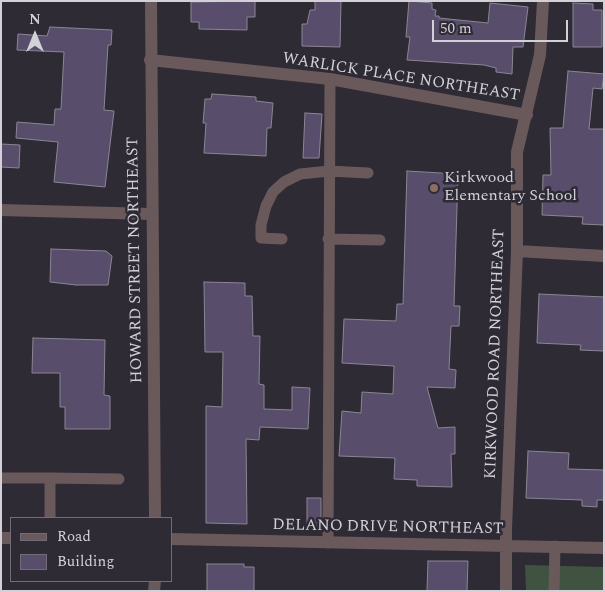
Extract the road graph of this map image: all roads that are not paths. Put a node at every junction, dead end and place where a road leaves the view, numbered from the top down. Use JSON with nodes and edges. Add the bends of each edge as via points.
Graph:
{"nodes":[{"id":1,"x":151,"y":1,"type":"edge"},
{"id":2,"x":543,"y":1,"type":"edge"},
{"id":3,"x":150,"y":60,"type":"junction"},
{"id":4,"x":330,"y":79,"type":"junction"},
{"id":5,"x":527,"y":115,"type":"junction"},
{"id":6,"x":329,"y":172,"type":"junction"},
{"id":7,"x":368,"y":173,"type":"dead end"},
{"id":8,"x":1,"y":210,"type":"edge"},
{"id":9,"x":152,"y":214,"type":"junction"},
{"id":10,"x":282,"y":239,"type":"dead end"},
{"id":11,"x":328,"y":239,"type":"junction"},
{"id":12,"x":380,"y":240,"type":"dead end"},
{"id":13,"x":517,"y":251,"type":"junction"},
{"id":14,"x":604,"y":256,"type":"edge"},
{"id":15,"x":1,"y":478,"type":"edge"},
{"id":16,"x":50,"y":478,"type":"junction"},
{"id":17,"x":119,"y":479,"type":"dead end"},
{"id":18,"x":50,"y":517,"type":"edge"},
{"id":19,"x":155,"y":517,"type":"edge"},
{"id":20,"x":172,"y":539,"type":"edge"},
{"id":21,"x":328,"y":543,"type":"junction"},
{"id":22,"x":505,"y":546,"type":"junction"},
{"id":23,"x":555,"y":546,"type":"junction"},
{"id":24,"x":604,"y":548,"type":"edge"},
{"id":25,"x":506,"y":591,"type":"edge"},
{"id":26,"x":554,"y":591,"type":"edge"}],
"edges":[{"from":1,"to":3,"type":"street","name":"HOWARD STREET NORTHEAST"},
{"from":2,"to":5,"type":"street","name":"KIRKWOOD ROAD NORTHEAST","via":[[540,55]]},
{"from":3,"to":4,"type":"street","name":"WARLICK PLACE NORTHEAST"},
{"from":3,"to":9,"type":"street","name":"HOWARD STREET NORTHEAST"},
{"from":4,"to":5,"type":"street","name":"WARLICK PLACE NORTHEAST"},
{"from":4,"to":6,"type":"lane"},
{"from":5,"to":13,"type":"street","name":"KIRKWOOD ROAD NORTHEAST","via":[[517,152]]},
{"from":6,"to":7,"type":"lane"},
{"from":6,"to":10,"type":"lane","via":[[300,174],[273,192],[261,225],[261,238]]},
{"from":6,"to":11,"type":"lane"},
{"from":8,"to":9,"type":"street"},
{"from":9,"to":19,"type":"street","name":"HOWARD STREET NORTHEAST"},
{"from":11,"to":12,"type":"lane"},
{"from":11,"to":21,"type":"lane"},
{"from":13,"to":14,"type":"street"},
{"from":13,"to":22,"type":"street","name":"KIRKWOOD ROAD NORTHEAST"},
{"from":15,"to":16,"type":"lane"},
{"from":16,"to":17,"type":"lane"},
{"from":16,"to":18,"type":"lane"},
{"from":20,"to":21,"type":"street","name":"DELANO DRIVE NORTHEAST"},
{"from":21,"to":22,"type":"street","name":"DELANO DRIVE NORTHEAST"},
{"from":22,"to":23,"type":"street","name":"DELANO DRIVE NORTHEAST"},
{"from":22,"to":25,"type":"street","name":"KIRKWOOD ROAD NORTHEAST"},
{"from":23,"to":24,"type":"street","name":"DELANO DRIVE NORTHEAST"},
{"from":23,"to":26,"type":"lane"}]}
